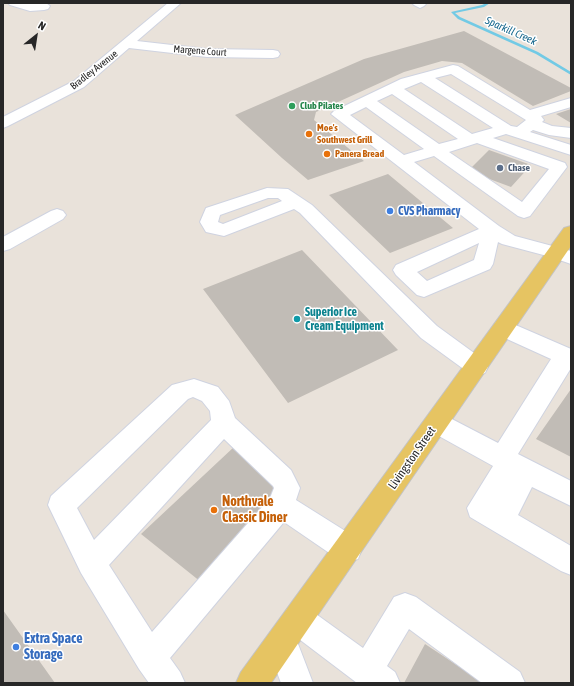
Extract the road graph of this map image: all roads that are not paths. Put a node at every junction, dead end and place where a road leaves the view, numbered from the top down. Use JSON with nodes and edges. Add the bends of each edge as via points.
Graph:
{"nodes":[{"id":1,"x":14,"y":3,"type":"edge"},
{"id":2,"x":175,"y":3,"type":"edge"},
{"id":3,"x":44,"y":6,"type":"dead end"},
{"id":4,"x":127,"y":44,"type":"junction"},
{"id":5,"x":273,"y":54,"type":"dead end"},
{"id":6,"x":423,"y":77,"type":"junction"},
{"id":7,"x":393,"y":88,"type":"junction"},
{"id":8,"x":367,"y":101,"type":"junction"},
{"id":9,"x":571,"y":102,"type":"edge"},
{"id":10,"x":3,"y":123,"type":"edge"},
{"id":11,"x":522,"y":125,"type":"junction"},
{"id":12,"x":571,"y":133,"type":"edge"},
{"id":13,"x":474,"y":139,"type":"junction"},
{"id":14,"x":436,"y":150,"type":"junction"},
{"id":15,"x":571,"y":150,"type":"edge"},
{"id":16,"x":402,"y":161,"type":"junction"},
{"id":17,"x":289,"y":198,"type":"dead end"},
{"id":18,"x":57,"y":215,"type":"dead end"},
{"id":19,"x":492,"y":230,"type":"junction"},
{"id":20,"x":571,"y":232,"type":"edge"},
{"id":21,"x":3,"y":245,"type":"edge"},
{"id":22,"x":564,"y":255,"type":"edge"},
{"id":23,"x":545,"y":269,"type":"junction"},
{"id":24,"x":504,"y":328,"type":"junction"},
{"id":25,"x":568,"y":357,"type":"edge"},
{"id":26,"x":477,"y":367,"type":"junction"},
{"id":27,"x":224,"y":423,"type":"junction"},
{"id":28,"x":437,"y":423,"type":"junction"},
{"id":29,"x":513,"y":464,"type":"junction"},
{"id":30,"x":571,"y":494,"type":"edge"},
{"id":31,"x":281,"y":505,"type":"junction"},
{"id":32,"x":348,"y":549,"type":"junction"},
{"id":33,"x":571,"y":560,"type":"edge"},
{"id":34,"x":91,"y":563,"type":"junction"},
{"id":35,"x":290,"y":631,"type":"junction"},
{"id":36,"x":150,"y":658,"type":"junction"},
{"id":37,"x":375,"y":677,"type":"edge"},
{"id":38,"x":170,"y":683,"type":"edge"},
{"id":39,"x":252,"y":683,"type":"edge"},
{"id":40,"x":298,"y":683,"type":"edge"},
{"id":41,"x":509,"y":683,"type":"edge"}],
"edges":[{"from":1,"to":3,"type":"street","via":[[30,7]]},
{"from":2,"to":4,"type":"street","name":"Bradley Avenue"},
{"from":4,"to":5,"type":"street","name":"Margene Court","via":[[199,52]]},
{"from":4,"to":10,"type":"street","name":"Bradley Avenue","via":[[79,84]]},
{"from":6,"to":7,"type":"street"},
{"from":6,"to":11,"type":"street"},
{"from":6,"to":11,"type":"street","via":[[453,69]]},
{"from":7,"to":8,"type":"street"},
{"from":7,"to":13,"type":"street"},
{"from":8,"to":14,"type":"street"},
{"from":8,"to":16,"type":"street","via":[[339,114]]},
{"from":9,"to":11,"type":"street"},
{"from":11,"to":12,"type":"street"},
{"from":11,"to":13,"type":"street"},
{"from":11,"to":15,"type":"street"},
{"from":13,"to":14,"type":"street"},
{"from":13,"to":14,"type":"street","via":[[559,167],[524,212]]},
{"from":14,"to":16,"type":"street"},
{"from":16,"to":19,"type":"street"},
{"from":17,"to":26,"type":"street","via":[[317,220],[429,332]]},
{"from":18,"to":21,"type":"street"},
{"from":19,"to":22,"type":"street","via":[[509,240]]},
{"from":19,"to":23,"type":"street","via":[[497,241],[543,265]]},
{"from":20,"to":22,"type":"main road","name":"Livingston Street"},
{"from":22,"to":23,"type":"main road","name":"Livingston Street"},
{"from":23,"to":24,"type":"main road","name":"Livingston Street"},
{"from":24,"to":25,"type":"street"},
{"from":24,"to":26,"type":"main road","name":"Livingston Street"},
{"from":25,"to":29,"type":"street"},
{"from":26,"to":28,"type":"main road","name":"Livingston Street"},
{"from":27,"to":31,"type":"street","via":[[282,478],[287,488]]},
{"from":27,"to":34,"type":"street"},
{"from":27,"to":34,"type":"street","via":[[221,408],[210,394],[194,388],[180,392],[61,505]]},
{"from":28,"to":29,"type":"street"},
{"from":28,"to":32,"type":"main road","name":"Livingston Street"},
{"from":29,"to":30,"type":"street"},
{"from":29,"to":33,"type":"street","via":[[490,514]]},
{"from":31,"to":32,"type":"street"},
{"from":31,"to":36,"type":"street"},
{"from":32,"to":35,"type":"main road","name":"Livingston Street"},
{"from":34,"to":36,"type":"street"},
{"from":35,"to":37,"type":"street"},
{"from":35,"to":39,"type":"main road","name":"Livingston Street"},
{"from":35,"to":40,"type":"street"},
{"from":36,"to":38,"type":"street"},
{"from":37,"to":41,"type":"street","via":[[405,608]]}]}
